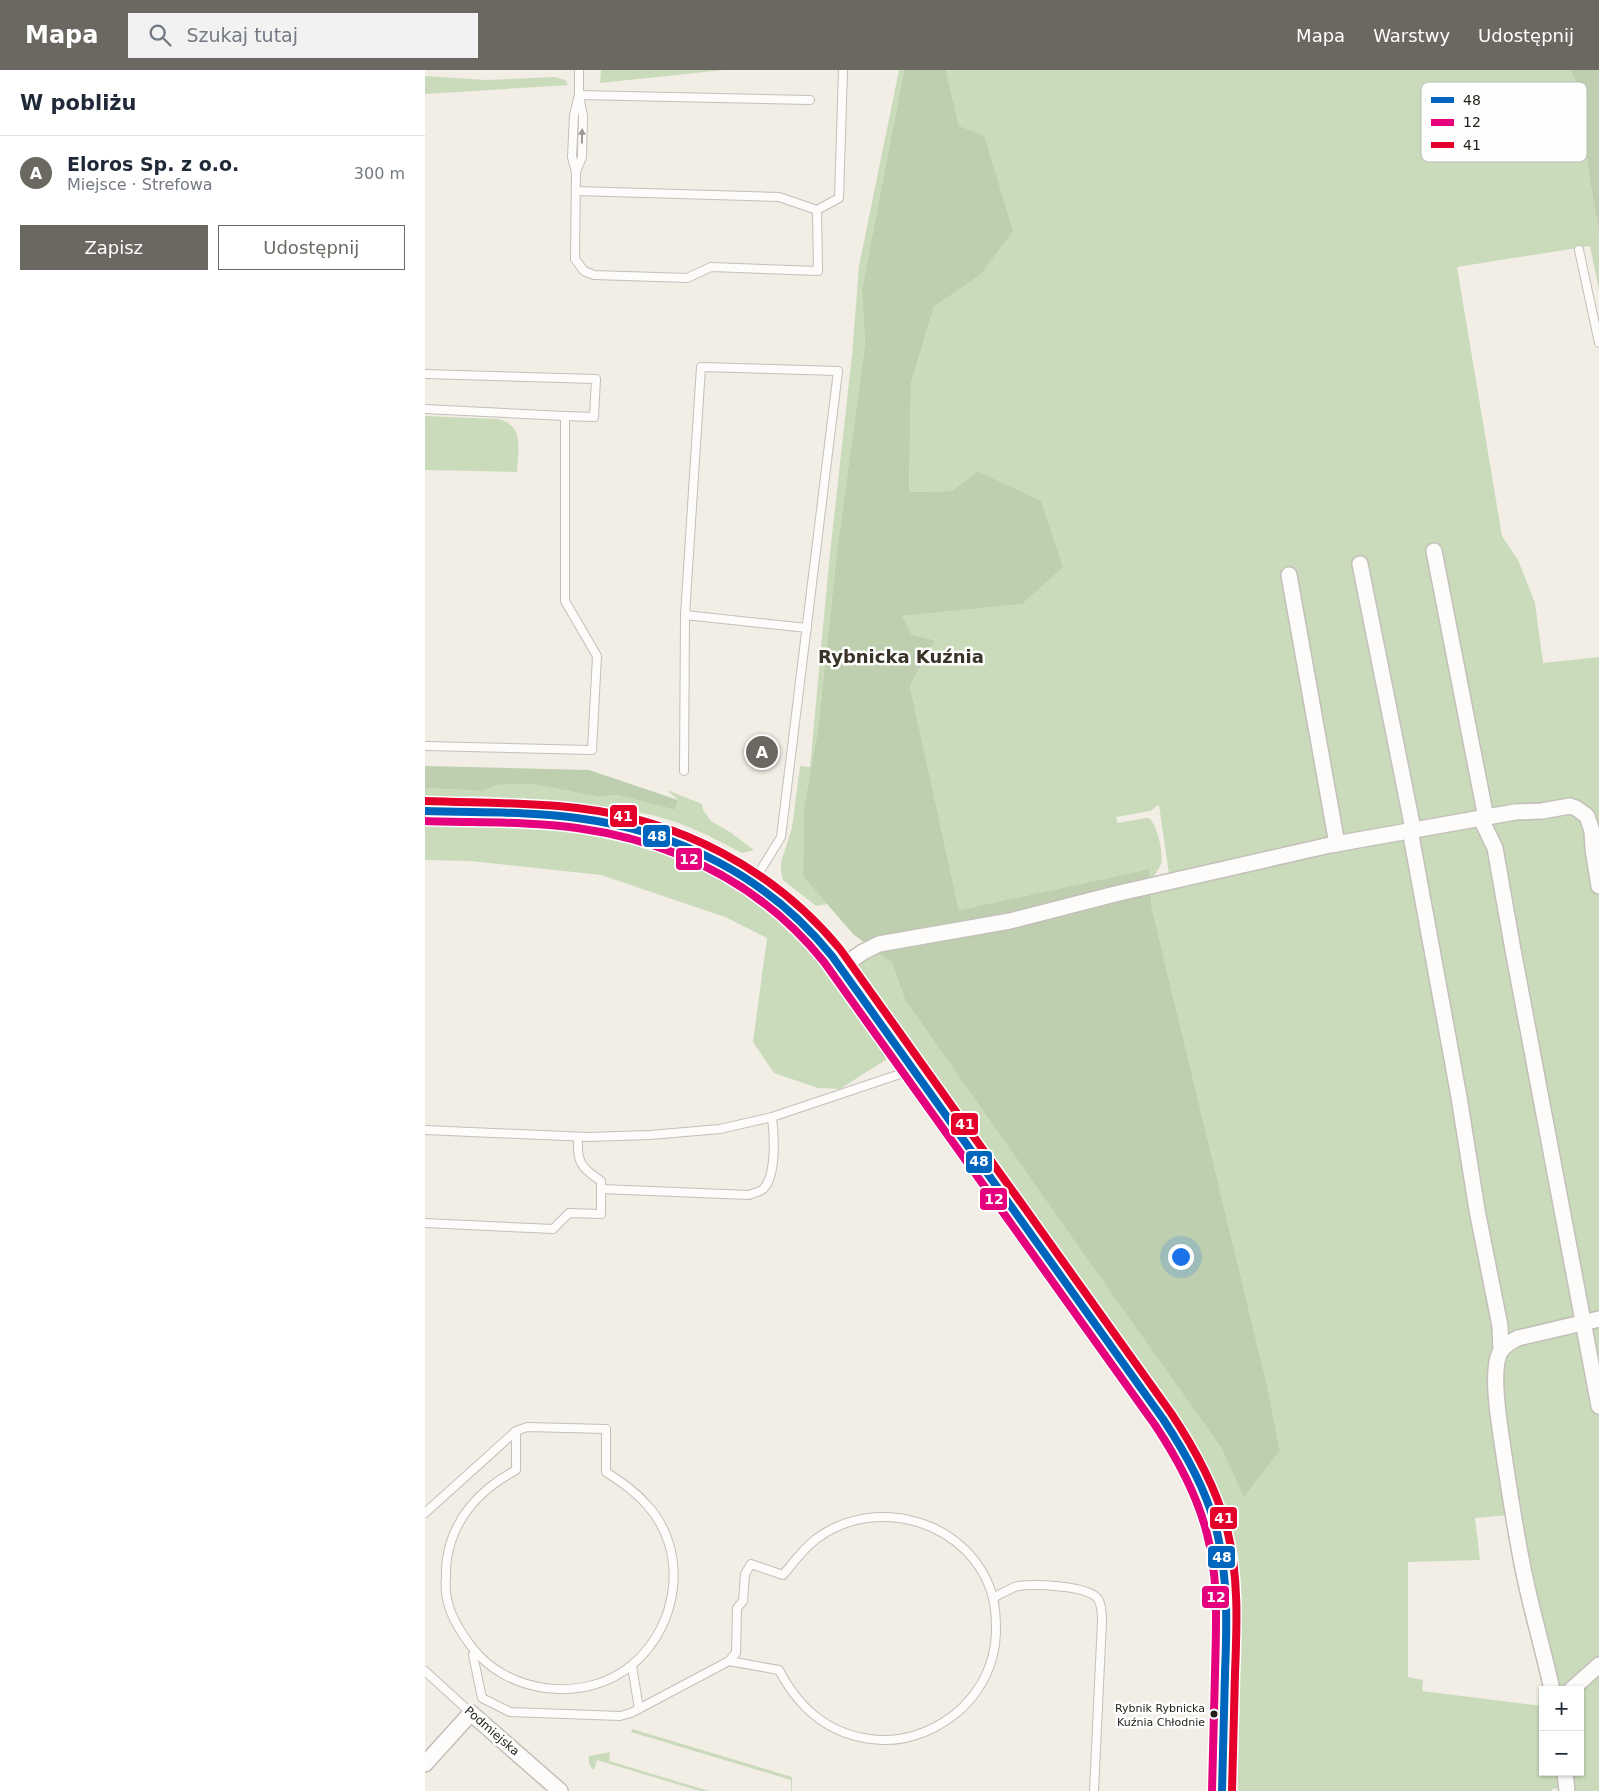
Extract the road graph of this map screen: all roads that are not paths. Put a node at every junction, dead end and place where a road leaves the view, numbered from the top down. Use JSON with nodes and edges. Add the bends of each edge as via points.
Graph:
{"nodes":[{"id":1,"x":579,"y":70,"type":"edge"},
{"id":2,"x":843,"y":70,"type":"edge"},
{"id":3,"x":579,"y":95,"type":"junction"},
{"id":4,"x":810,"y":100,"type":"dead end"},
{"id":5,"x":576,"y":190,"type":"junction"},
{"id":6,"x":817,"y":210,"type":"junction"},
{"id":7,"x":1579,"y":250,"type":"dead end"},
{"id":8,"x":1599,"y":343,"type":"edge"},
{"id":9,"x":425,"y":374,"type":"edge"},
{"id":10,"x":425,"y":409,"type":"edge"},
{"id":11,"x":565,"y":416,"type":"junction"},
{"id":12,"x":1434,"y":551,"type":"dead end"},
{"id":13,"x":1360,"y":564,"type":"dead end"},
{"id":14,"x":1289,"y":575,"type":"dead end"},
{"id":15,"x":685,"y":615,"type":"junction"},
{"id":16,"x":807,"y":628,"type":"junction"},
{"id":17,"x":425,"y":746,"type":"edge"},
{"id":18,"x":684,"y":771,"type":"dead end"},
{"id":19,"x":425,"y":812,"type":"edge"},
{"id":20,"x":1483,"y":819,"type":"junction"},
{"id":21,"x":1411,"y":829,"type":"junction"},
{"id":22,"x":1337,"y":844,"type":"junction"},
{"id":23,"x":754,"y":882,"type":"junction"},
{"id":24,"x":1599,"y":886,"type":"edge"},
{"id":25,"x":841,"y":967,"type":"junction"},
{"id":26,"x":914,"y":1070,"type":"junction"},
{"id":27,"x":772,"y":1117,"type":"junction"},
{"id":28,"x":425,"y":1130,"type":"edge"},
{"id":29,"x":578,"y":1137,"type":"junction"},
{"id":30,"x":601,"y":1189,"type":"junction"},
{"id":31,"x":425,"y":1223,"type":"edge"},
{"id":32,"x":1599,"y":1319,"type":"edge"},
{"id":33,"x":1583,"y":1322,"type":"junction"},
{"id":34,"x":1501,"y":1351,"type":"junction"},
{"id":35,"x":1599,"y":1406,"type":"edge"},
{"id":36,"x":516,"y":1431,"type":"junction"},
{"id":37,"x":425,"y":1513,"type":"edge"},
{"id":38,"x":993,"y":1598,"type":"junction"},
{"id":39,"x":475,"y":1652,"type":"junction"},
{"id":40,"x":729,"y":1661,"type":"junction"},
{"id":41,"x":1599,"y":1665,"type":"edge"},
{"id":42,"x":632,"y":1666,"type":"junction"},
{"id":43,"x":425,"y":1671,"type":"edge"},
{"id":44,"x":1551,"y":1686,"type":"edge"},
{"id":45,"x":1575,"y":1686,"type":"edge"},
{"id":46,"x":639,"y":1709,"type":"junction"},
{"id":47,"x":471,"y":1713,"type":"junction"},
{"id":48,"x":425,"y":1764,"type":"edge"},
{"id":49,"x":1565,"y":1776,"type":"edge"},
{"id":50,"x":560,"y":1791,"type":"edge"},
{"id":51,"x":1094,"y":1791,"type":"edge"},
{"id":52,"x":1221,"y":1791,"type":"edge"},
{"id":53,"x":1567,"y":1791,"type":"edge"}],
"edges":[{"from":1,"to":3,"type":"lane"},
{"from":2,"to":6,"type":"lane","via":[[839,198]]},
{"from":3,"to":4,"type":"lane"},
{"from":3,"to":5,"type":"lane","via":[[583,116],[582,157],[576,172]]},
{"from":5,"to":6,"type":"lane","via":[[779,198]]},
{"from":5,"to":6,"type":"lane","via":[[575,259],[584,271],[594,275],[687,278],[711,267],[818,271]]},
{"from":7,"to":8,"type":"lane"},
{"from":9,"to":11,"type":"lane","via":[[596,379],[594,417]]},
{"from":10,"to":11,"type":"lane"},
{"from":11,"to":17,"type":"lane","via":[[565,601],[597,656],[592,750]]},
{"from":12,"to":20,"type":"street"},
{"from":13,"to":21,"type":"street"},
{"from":14,"to":22,"type":"street"},
{"from":15,"to":16,"type":"lane"},
{"from":15,"to":16,"type":"lane","via":[[701,367],[838,371]]},
{"from":15,"to":18,"type":"lane"},
{"from":16,"to":23,"type":"lane","via":[[781,837]]},
{"from":19,"to":23,"type":"street","via":[[553,816],[620,825],[694,849]]},
{"from":20,"to":21,"type":"street"},
{"from":20,"to":24,"type":"street","via":[[1515,812],[1576,808],[1587,816],[1592,831]]},
{"from":20,"to":33,"type":"street","via":[[1495,848]]},
{"from":21,"to":22,"type":"street"},
{"from":21,"to":34,"type":"street","via":[[1500,1326]]},
{"from":22,"to":25,"type":"street","via":[[1010,920],[879,944]]},
{"from":23,"to":25,"type":"street","via":[[804,924]]},
{"from":25,"to":26,"type":"street"},
{"from":26,"to":27,"type":"lane"},
{"from":26,"to":52,"type":"street","via":[[1167,1424],[1200,1484],[1217,1531],[1226,1595]]},
{"from":27,"to":29,"type":"lane","via":[[720,1129]]},
{"from":27,"to":30,"type":"lane","via":[[771,1177],[763,1189],[749,1195]]},
{"from":28,"to":29,"type":"lane"},
{"from":29,"to":30,"type":"lane","via":[[578,1156],[587,1171],[601,1181]]},
{"from":30,"to":31,"type":"lane","via":[[601,1214],[569,1213],[553,1229]]},
{"from":32,"to":33,"type":"street"},
{"from":33,"to":34,"type":"street","via":[[1518,1338]]},
{"from":33,"to":35,"type":"street"},
{"from":34,"to":44,"type":"street","via":[[1497,1400],[1510,1503]]},
{"from":36,"to":37,"type":"lane"},
{"from":36,"to":39,"type":"lane","via":[[516,1470],[472,1503],[457,1527],[446,1559],[445,1585],[449,1608],[457,1628]]},
{"from":36,"to":42,"type":"lane","via":[[527,1427],[606,1429],[606,1472],[649,1506],[661,1524],[670,1545],[674,1567],[669,1610],[646,1652]]},
{"from":38,"to":40,"type":"lane","via":[[996,1642],[983,1682],[971,1700],[953,1716],[913,1736],[891,1740],[848,1735],[809,1712],[794,1696],[779,1670]]},
{"from":38,"to":40,"type":"lane","via":[[974,1560],[940,1531],[900,1517],[857,1519],[816,1539],[783,1576],[751,1564],[745,1574],[743,1601],[737,1608],[736,1653]]},
{"from":38,"to":51,"type":"lane","via":[[1017,1586],[1068,1587],[1097,1597],[1103,1621]]},
{"from":39,"to":42,"type":"lane","via":[[504,1675],[545,1689],[590,1686]]},
{"from":39,"to":46,"type":"lane","via":[[482,1698],[510,1712],[620,1716]]},
{"from":40,"to":46,"type":"lane"},
{"from":41,"to":45,"type":"street"},
{"from":42,"to":46,"type":"lane"},
{"from":43,"to":47,"type":"lane","name":"Podmiejska"},
{"from":47,"to":48,"type":"street"},
{"from":47,"to":50,"type":"street","name":"Podmiejska"},
{"from":49,"to":53,"type":"street"}]}
